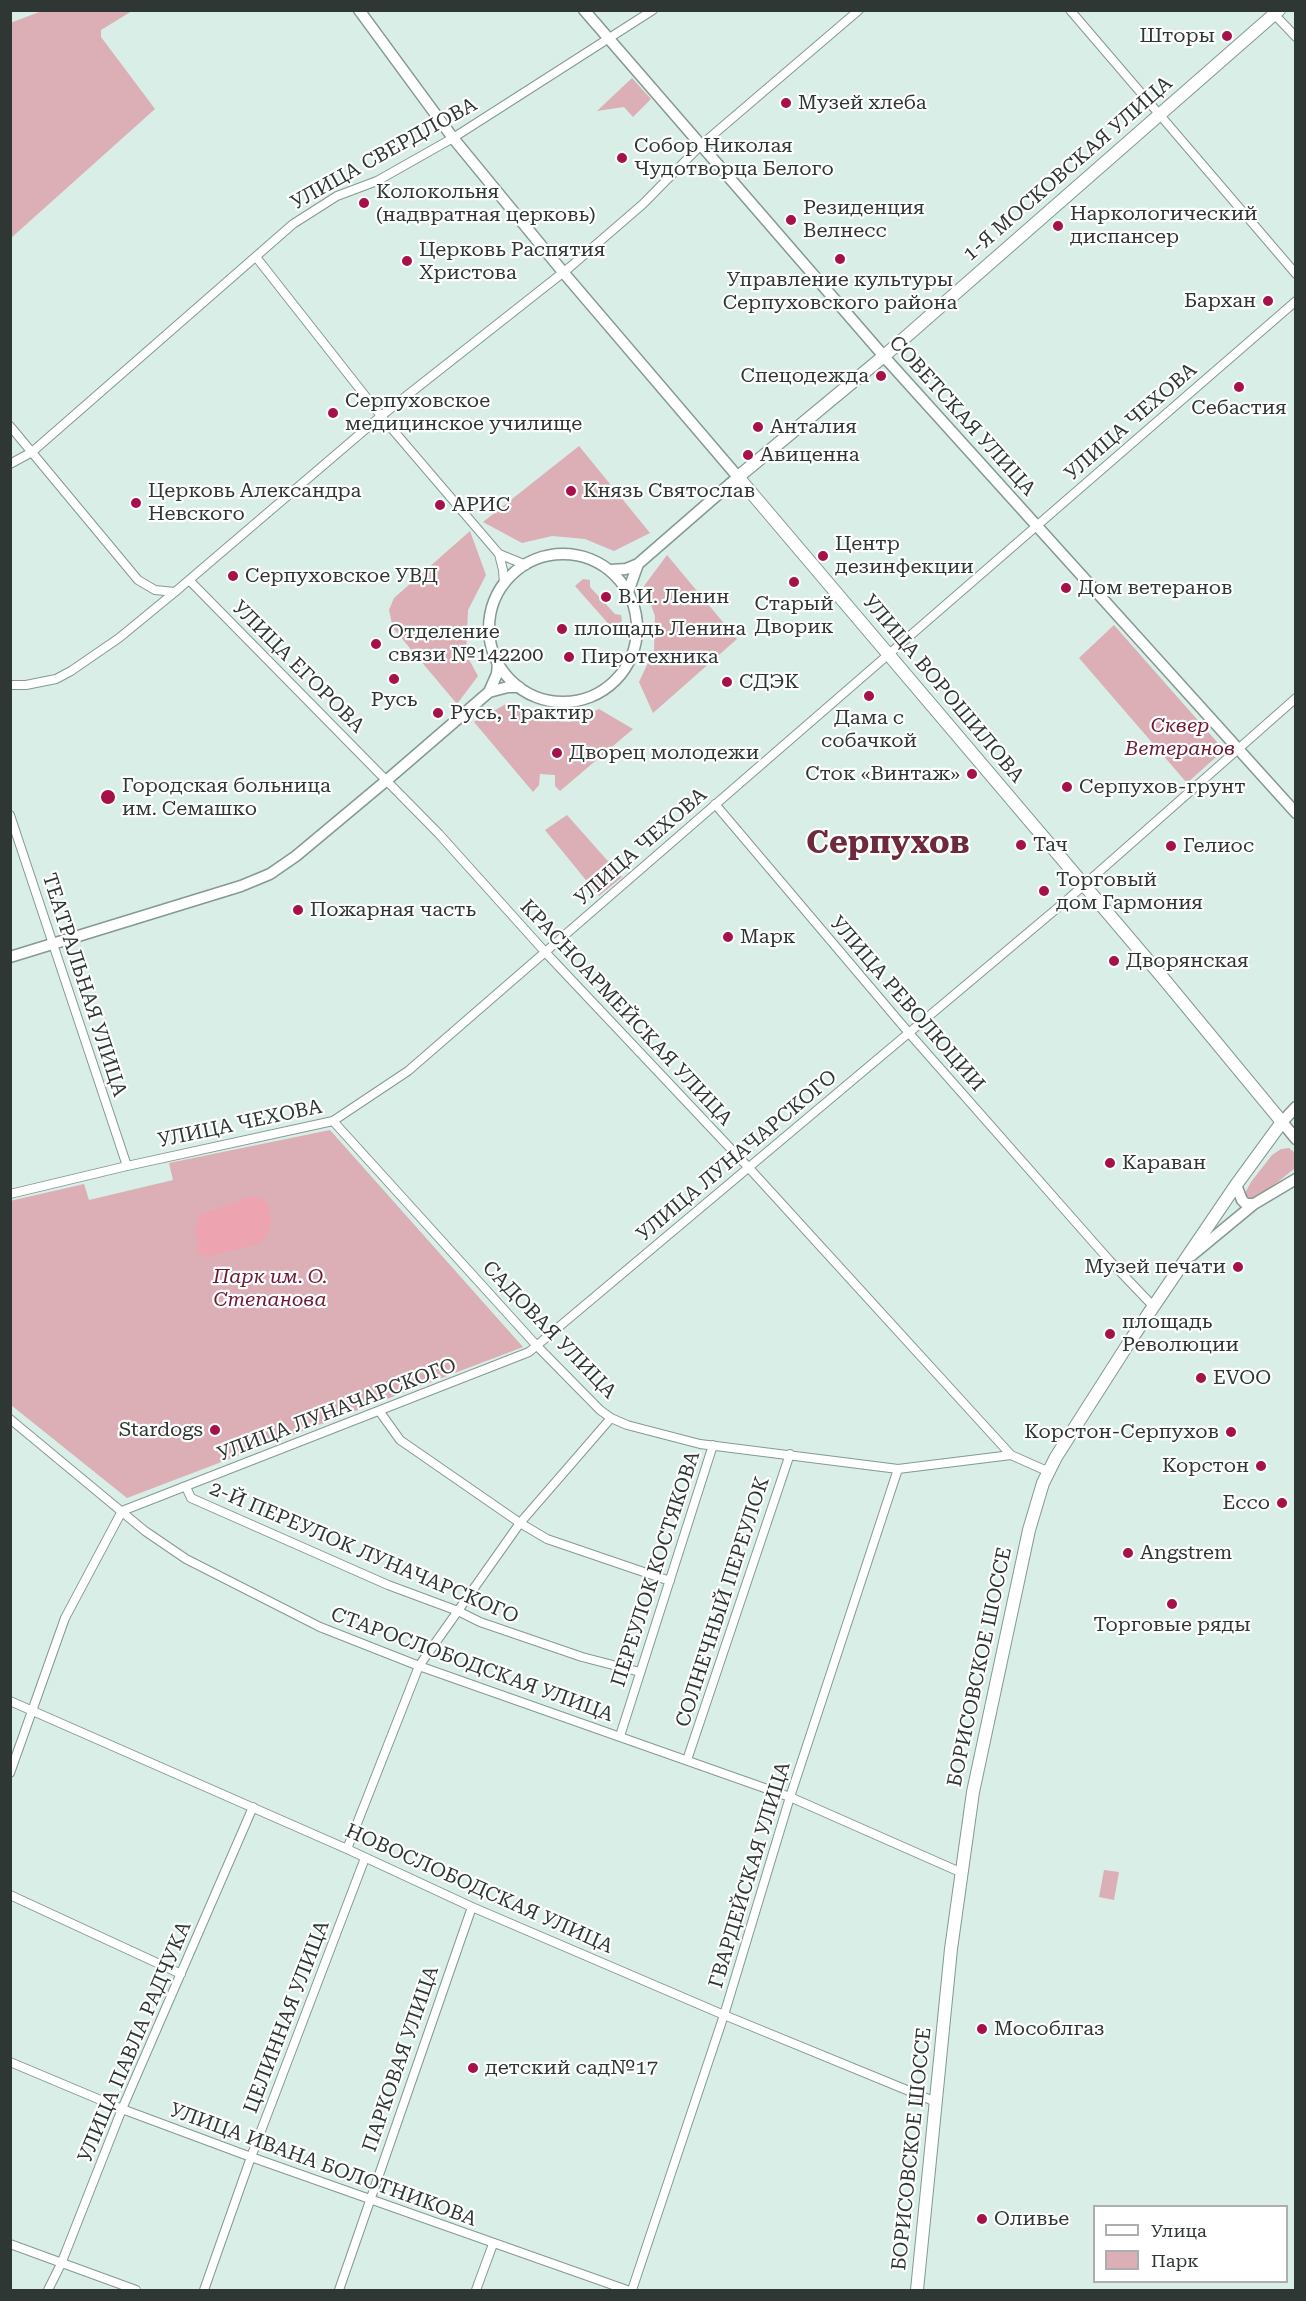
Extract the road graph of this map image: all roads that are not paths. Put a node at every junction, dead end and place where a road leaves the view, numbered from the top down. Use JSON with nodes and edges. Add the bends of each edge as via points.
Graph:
{"nodes":[{"id":1,"x":359,"y":10,"type":"edge"},
{"id":2,"x":584,"y":10,"type":"edge"},
{"id":3,"x":653,"y":10,"type":"edge"},
{"id":4,"x":859,"y":10,"type":"edge"},
{"id":5,"x":1070,"y":10,"type":"edge"},
{"id":6,"x":1275,"y":12,"type":"edge"},
{"id":7,"x":1296,"y":37,"type":"edge"},
{"id":8,"x":609,"y":40,"type":"junction"},
{"id":9,"x":1160,"y":114,"type":"junction"},
{"id":10,"x":453,"y":138,"type":"junction"},
{"id":11,"x":701,"y":144,"type":"junction"},
{"id":12,"x":256,"y":256,"type":"junction"},
{"id":13,"x":563,"y":272,"type":"junction"},
{"id":14,"x":1296,"y":274,"type":"edge"},
{"id":15,"x":1296,"y":302,"type":"edge"},
{"id":16,"x":884,"y":356,"type":"junction"},
{"id":17,"x":381,"y":416,"type":"junction"},
{"id":18,"x":10,"y":426,"type":"edge"},
{"id":19,"x":32,"y":452,"type":"junction"},
{"id":20,"x":10,"y":464,"type":"edge"},
{"id":21,"x":738,"y":477,"type":"junction"},
{"id":22,"x":1036,"y":526,"type":"junction"},
{"id":23,"x":499,"y":554,"type":"junction"},
{"id":24,"x":638,"y":564,"type":"junction"},
{"id":25,"x":526,"y":565,"type":"junction"},
{"id":26,"x":611,"y":570,"type":"junction"},
{"id":27,"x":190,"y":581,"type":"junction"},
{"id":28,"x":504,"y":584,"type":"junction"},
{"id":29,"x":175,"y":592,"type":"junction"},
{"id":30,"x":627,"y":592,"type":"junction"},
{"id":31,"x":888,"y":655,"type":"junction"},
{"id":32,"x":498,"y":663,"type":"junction"},
{"id":33,"x":10,"y":685,"type":"edge"},
{"id":34,"x":519,"y":687,"type":"junction"},
{"id":35,"x":489,"y":692,"type":"junction"},
{"id":36,"x":1296,"y":698,"type":"edge"},
{"id":37,"x":1238,"y":748,"type":"junction"},
{"id":38,"x":387,"y":780,"type":"junction"},
{"id":39,"x":715,"y":804,"type":"junction"},
{"id":40,"x":1296,"y":813,"type":"edge"},
{"id":41,"x":10,"y":815,"type":"edge"},
{"id":42,"x":1084,"y":885,"type":"junction"},
{"id":43,"x":54,"y":945,"type":"junction"},
{"id":44,"x":546,"y":953,"type":"junction"},
{"id":45,"x":10,"y":957,"type":"edge"},
{"id":46,"x":909,"y":1033,"type":"junction"},
{"id":47,"x":1296,"y":1107,"type":"edge"},
{"id":48,"x":333,"y":1121,"type":"junction"},
{"id":49,"x":1282,"y":1122,"type":"junction"},
{"id":50,"x":1296,"y":1139,"type":"edge"},
{"id":51,"x":127,"y":1166,"type":"junction"},
{"id":52,"x":749,"y":1168,"type":"junction"},
{"id":53,"x":1296,"y":1179,"type":"edge"},
{"id":54,"x":1236,"y":1185,"type":"junction"},
{"id":55,"x":10,"y":1194,"type":"edge"},
{"id":56,"x":1254,"y":1204,"type":"junction"},
{"id":57,"x":1188,"y":1258,"type":"junction"},
{"id":58,"x":1155,"y":1307,"type":"junction"},
{"id":59,"x":537,"y":1346,"type":"junction"},
{"id":60,"x":380,"y":1412,"type":"junction"},
{"id":61,"x":611,"y":1418,"type":"junction"},
{"id":62,"x":10,"y":1419,"type":"edge"},
{"id":63,"x":713,"y":1445,"type":"junction"},
{"id":64,"x":790,"y":1454,"type":"junction"},
{"id":65,"x":1011,"y":1455,"type":"junction"},
{"id":66,"x":898,"y":1469,"type":"junction"},
{"id":67,"x":1047,"y":1471,"type":"junction"},
{"id":68,"x":186,"y":1487,"type":"junction"},
{"id":69,"x":122,"y":1511,"type":"junction"},
{"id":70,"x":520,"y":1523,"type":"junction"},
{"id":71,"x":670,"y":1581,"type":"junction"},
{"id":72,"x":458,"y":1611,"type":"junction"},
{"id":73,"x":419,"y":1666,"type":"junction"},
{"id":74,"x":640,"y":1672,"type":"junction"},
{"id":75,"x":10,"y":1701,"type":"edge"},
{"id":76,"x":34,"y":1712,"type":"junction"},
{"id":77,"x":620,"y":1736,"type":"junction"},
{"id":78,"x":687,"y":1760,"type":"junction"},
{"id":79,"x":10,"y":1773,"type":"edge"},
{"id":80,"x":790,"y":1797,"type":"junction"},
{"id":81,"x":253,"y":1807,"type":"junction"},
{"id":82,"x":347,"y":1849,"type":"junction"},
{"id":83,"x":365,"y":1858,"type":"junction"},
{"id":84,"x":960,"y":1872,"type":"junction"},
{"id":85,"x":10,"y":1895,"type":"edge"},
{"id":86,"x":472,"y":1907,"type":"junction"},
{"id":87,"x":181,"y":1974,"type":"junction"},
{"id":88,"x":724,"y":2015,"type":"junction"},
{"id":89,"x":10,"y":2062,"type":"edge"},
{"id":90,"x":936,"y":2102,"type":"junction"},
{"id":91,"x":122,"y":2109,"type":"junction"},
{"id":92,"x":251,"y":2157,"type":"junction"},
{"id":93,"x":370,"y":2199,"type":"junction"},
{"id":94,"x":10,"y":2244,"type":"edge"},
{"id":95,"x":493,"y":2244,"type":"junction"},
{"id":96,"x":61,"y":2264,"type":"junction"},
{"id":97,"x":48,"y":2290,"type":"edge"},
{"id":98,"x":136,"y":2290,"type":"edge"},
{"id":99,"x":204,"y":2290,"type":"edge"},
{"id":100,"x":339,"y":2290,"type":"edge"},
{"id":101,"x":476,"y":2290,"type":"edge"},
{"id":102,"x":627,"y":2290,"type":"edge"},
{"id":103,"x":632,"y":2290,"type":"edge"},
{"id":104,"x":917,"y":2290,"type":"edge"}],
"edges":[{"from":1,"to":10,"type":"street","name":"УЛИЦА ВОРОШИЛОВА"},
{"from":2,"to":8,"type":"street","name":"СОВЕТСКАЯ УЛИЦА"},
{"from":3,"to":8,"type":"street","name":"УЛИЦА СВЕРДЛОВА"},
{"from":4,"to":11,"type":"street"},
{"from":5,"to":9,"type":"street"},
{"from":6,"to":7,"type":"street"},
{"from":6,"to":9,"type":"main road","name":"1-Я МОСКОВСКАЯ УЛИЦА"},
{"from":8,"to":10,"type":"street","name":"УЛИЦА СВЕРДЛОВА"},
{"from":8,"to":11,"type":"street","name":"СОВЕТСКАЯ УЛИЦА"},
{"from":9,"to":14,"type":"street"},
{"from":9,"to":16,"type":"main road","name":"1-Я МОСКОВСКАЯ УЛИЦА"},
{"from":10,"to":12,"type":"street","name":"УЛИЦА СВЕРДЛОВА","via":[[377,181],[337,196],[293,224]]},
{"from":10,"to":13,"type":"street","name":"УЛИЦА ВОРОШИЛОВА"},
{"from":11,"to":13,"type":"street","via":[[643,204]]},
{"from":11,"to":16,"type":"street","name":"СОВЕТСКАЯ УЛИЦА"},
{"from":12,"to":17,"type":"street"},
{"from":12,"to":19,"type":"street","name":"УЛИЦА СВЕРДЛОВА"},
{"from":13,"to":17,"type":"street"},
{"from":13,"to":21,"type":"street","name":"УЛИЦА ВОРОШИЛОВА"},
{"from":15,"to":22,"type":"street","name":"УЛИЦА ЧЕХОВА"},
{"from":16,"to":21,"type":"main road","name":"1-Я МОСКОВСКАЯ УЛИЦА"},
{"from":16,"to":22,"type":"street","name":"СОВЕТСКАЯ УЛИЦА"},
{"from":17,"to":23,"type":"street"},
{"from":17,"to":27,"type":"street"},
{"from":18,"to":19,"type":"street"},
{"from":19,"to":20,"type":"street","name":"УЛИЦА СВЕРДЛОВА"},
{"from":19,"to":29,"type":"street","via":[[138,580],[155,590]]},
{"from":21,"to":24,"type":"street","name":"1-Я МОСКОВСКАЯ УЛИЦА"},
{"from":21,"to":31,"type":"main road","name":"УЛИЦА ВОРОШИЛОВА"},
{"from":22,"to":31,"type":"street","name":"УЛИЦА ЧЕХОВА"},
{"from":22,"to":37,"type":"street","name":"СОВЕТСКАЯ УЛИЦА"},
{"from":23,"to":25,"type":"street"},
{"from":23,"to":28,"type":"street"},
{"from":24,"to":26,"type":"street"},
{"from":24,"to":30,"type":"street"},
{"from":25,"to":26,"type":"street","via":[[549,555],[569,554]]},
{"from":25,"to":28,"type":"street"},
{"from":26,"to":30,"type":"street"},
{"from":27,"to":29,"type":"street"},
{"from":27,"to":38,"type":"street","name":"УЛИЦА ЕГОРОВА"},
{"from":28,"to":32,"type":"street","via":[[490,616],[491,642]]},
{"from":29,"to":33,"type":"street","via":[[71,671],[56,679]]},
{"from":30,"to":34,"type":"street","via":[[637,622],[636,638],[622,673],[610,685],[598,694],[563,702],[532,695]]},
{"from":31,"to":39,"type":"street","name":"УЛИЦА ЧЕХОВА"},
{"from":31,"to":42,"type":"main road","name":"УЛИЦА ВОРОШИЛОВА"},
{"from":32,"to":34,"type":"street"},
{"from":32,"to":35,"type":"street"},
{"from":34,"to":35,"type":"street"},
{"from":35,"to":38,"type":"street"},
{"from":36,"to":37,"type":"street","name":"УЛИЦА ЛУНАЧАРСКОГО"},
{"from":37,"to":40,"type":"street","name":"СОВЕТСКАЯ УЛИЦА"},
{"from":37,"to":42,"type":"street","name":"УЛИЦА ЛУНАЧАРСКОГО"},
{"from":38,"to":43,"type":"street","via":[[270,874]]},
{"from":38,"to":44,"type":"street","name":"КРАСНОАРМЕЙСКАЯ УЛИЦА"},
{"from":39,"to":44,"type":"street","name":"УЛИЦА ЧЕХОВА"},
{"from":39,"to":46,"type":"street","name":"УЛИЦА РЕВОЛЮЦИИ"},
{"from":41,"to":43,"type":"street","name":"ТЕАТРАЛЬНАЯ УЛИЦА"},
{"from":42,"to":46,"type":"street","name":"УЛИЦА ЛУНАЧАРСКОГО"},
{"from":42,"to":49,"type":"main road","name":"УЛИЦА ВОРОШИЛОВА"},
{"from":43,"to":45,"type":"street"},
{"from":43,"to":51,"type":"street","name":"ТЕАТРАЛЬНАЯ УЛИЦА"},
{"from":44,"to":48,"type":"street","name":"УЛИЦА ЧЕХОВА","via":[[408,1071]]},
{"from":44,"to":52,"type":"street","name":"КРАСНОАРМЕЙСКАЯ УЛИЦА"},
{"from":46,"to":52,"type":"street","name":"УЛИЦА ЛУНАЧАРСКОГО"},
{"from":46,"to":58,"type":"street","name":"УЛИЦА РЕВОЛЮЦИИ"},
{"from":47,"to":49,"type":"street"},
{"from":48,"to":51,"type":"street","name":"УЛИЦА ЧЕХОВА"},
{"from":48,"to":59,"type":"street","name":"САДОВАЯ УЛИЦА"},
{"from":49,"to":50,"type":"street","name":"УЛИЦА ВОРОШИЛОВА"},
{"from":49,"to":54,"type":"main road","name":"БОРИСОВСКОЕ ШОССЕ"},
{"from":51,"to":55,"type":"street","name":"УЛИЦА ЧЕХОВА"},
{"from":52,"to":59,"type":"street","name":"УЛИЦА ЛУНАЧАРСКОГО"},
{"from":52,"to":65,"type":"street","name":"КРАСНОАРМЕЙСКАЯ УЛИЦА"},
{"from":53,"to":56,"type":"street"},
{"from":54,"to":56,"type":"street","via":[[1242,1200]]},
{"from":54,"to":57,"type":"main road","name":"БОРИСОВСКОЕ ШОССЕ"},
{"from":56,"to":57,"type":"street"},
{"from":57,"to":58,"type":"main road","name":"БОРИСОВСКОЕ ШОССЕ"},
{"from":58,"to":67,"type":"main road","name":"БОРИСОВСКОЕ ШОССЕ"},
{"from":59,"to":60,"type":"street","name":"УЛИЦА ЛУНАЧАРСКОГО"},
{"from":59,"to":61,"type":"street","name":"САДОВАЯ УЛИЦА"},
{"from":60,"to":68,"type":"street","name":"УЛИЦА ЛУНАЧАРСКОГО"},
{"from":60,"to":70,"type":"street","via":[[400,1440]]},
{"from":61,"to":63,"type":"street","name":"САДОВАЯ УЛИЦА"},
{"from":61,"to":70,"type":"street"},
{"from":62,"to":69,"type":"street","name":"СТАРОСЛОБОДСКАЯ УЛИЦА"},
{"from":63,"to":64,"type":"street","name":"САДОВАЯ УЛИЦА"},
{"from":63,"to":71,"type":"street","name":"ПЕРЕУЛОК КОСТЯКОВА"},
{"from":64,"to":66,"type":"street","name":"САДОВАЯ УЛИЦА"},
{"from":64,"to":78,"type":"street","name":"СОЛНЕЧНЫЙ ПЕРЕУЛОК"},
{"from":65,"to":66,"type":"street","name":"САДОВАЯ УЛИЦА"},
{"from":65,"to":67,"type":"street"},
{"from":66,"to":80,"type":"street","name":"ГВАРДЕЙСКАЯ УЛИЦА"},
{"from":67,"to":84,"type":"main road","name":"БОРИСОВСКОЕ ШОССЕ","via":[[1029,1530],[1003,1648]]},
{"from":68,"to":69,"type":"street","name":"УЛИЦА ЛУНАЧАРСКОГО"},
{"from":68,"to":72,"type":"street","name":"2-Й ПЕРЕУЛОК ЛУНАЧАРСКОГО","via":[[191,1498],[388,1585]]},
{"from":69,"to":73,"type":"street","name":"СТАРОСЛОБОДСКАЯ УЛИЦА","via":[[186,1558],[320,1627]]},
{"from":69,"to":76,"type":"street","via":[[65,1618]]},
{"from":70,"to":71,"type":"street","via":[[547,1539]]},
{"from":70,"to":72,"type":"street"},
{"from":71,"to":74,"type":"street","name":"ПЕРЕУЛОК КОСТЯКОВА"},
{"from":72,"to":73,"type":"street"},
{"from":72,"to":74,"type":"street","name":"2-Й ПЕРЕУЛОК ЛУНАЧАРСКОГО","via":[[537,1642]]},
{"from":73,"to":77,"type":"street","name":"СТАРОСЛОБОДСКАЯ УЛИЦА"},
{"from":73,"to":82,"type":"street"},
{"from":74,"to":77,"type":"street","name":"ПЕРЕУЛОК КОСТЯКОВА"},
{"from":75,"to":76,"type":"street","name":"НОВОСЛОБОДСКАЯ УЛИЦА"},
{"from":76,"to":79,"type":"street"},
{"from":76,"to":81,"type":"street","name":"НОВОСЛОБОДСКАЯ УЛИЦА"},
{"from":77,"to":78,"type":"street","name":"СТАРОСЛОБОДСКАЯ УЛИЦА"},
{"from":78,"to":80,"type":"street","name":"СТАРОСЛОБОДСКАЯ УЛИЦА"},
{"from":80,"to":84,"type":"street","name":"СТАРОСЛОБОДСКАЯ УЛИЦА"},
{"from":80,"to":88,"type":"street","name":"ГВАРДЕЙСКАЯ УЛИЦА"},
{"from":81,"to":82,"type":"street","name":"НОВОСЛОБОДСКАЯ УЛИЦА"},
{"from":81,"to":87,"type":"street","name":"УЛИЦА ПАВЛА РАДЧУКА"},
{"from":82,"to":83,"type":"street","name":"НОВОСЛОБОДСКАЯ УЛИЦА"},
{"from":83,"to":86,"type":"street","name":"НОВОСЛОБОДСКАЯ УЛИЦА"},
{"from":83,"to":92,"type":"street","name":"ЦЕЛИННАЯ УЛИЦА"},
{"from":84,"to":90,"type":"main road","name":"БОРИСОВСКОЕ ШОССЕ"},
{"from":85,"to":87,"type":"street"},
{"from":86,"to":88,"type":"street","name":"НОВОСЛОБОДСКАЯ УЛИЦА"},
{"from":86,"to":93,"type":"street","name":"ПАРКОВАЯ УЛИЦА"},
{"from":87,"to":91,"type":"street","name":"УЛИЦА ПАВЛА РАДЧУКА"},
{"from":88,"to":90,"type":"street","name":"НОВОСЛОБОДСКАЯ УЛИЦА"},
{"from":88,"to":103,"type":"street","name":"ГВАРДЕЙСКАЯ УЛИЦА"},
{"from":89,"to":91,"type":"street","name":"УЛИЦА ИВАНА БОЛОТНИКОВА"},
{"from":90,"to":104,"type":"main road","name":"БОРИСОВСКОЕ ШОССЕ"},
{"from":91,"to":92,"type":"street","name":"УЛИЦА ИВАНА БОЛОТНИКОВА"},
{"from":91,"to":96,"type":"street","name":"УЛИЦА ПАВЛА РАДЧУКА"},
{"from":92,"to":93,"type":"street","name":"УЛИЦА ИВАНА БОЛОТНИКОВА"},
{"from":92,"to":99,"type":"street","name":"ЦЕЛИННАЯ УЛИЦА"},
{"from":93,"to":95,"type":"street","name":"УЛИЦА ИВАНА БОЛОТНИКОВА"},
{"from":93,"to":100,"type":"street","name":"ПАРКОВАЯ УЛИЦА"},
{"from":94,"to":96,"type":"street"},
{"from":95,"to":101,"type":"street"},
{"from":95,"to":102,"type":"street","name":"УЛИЦА ИВАНА БОЛОТНИКОВА"},
{"from":96,"to":97,"type":"street","name":"УЛИЦА ПАВЛА РАДЧУКА"},
{"from":96,"to":98,"type":"street"}]}
